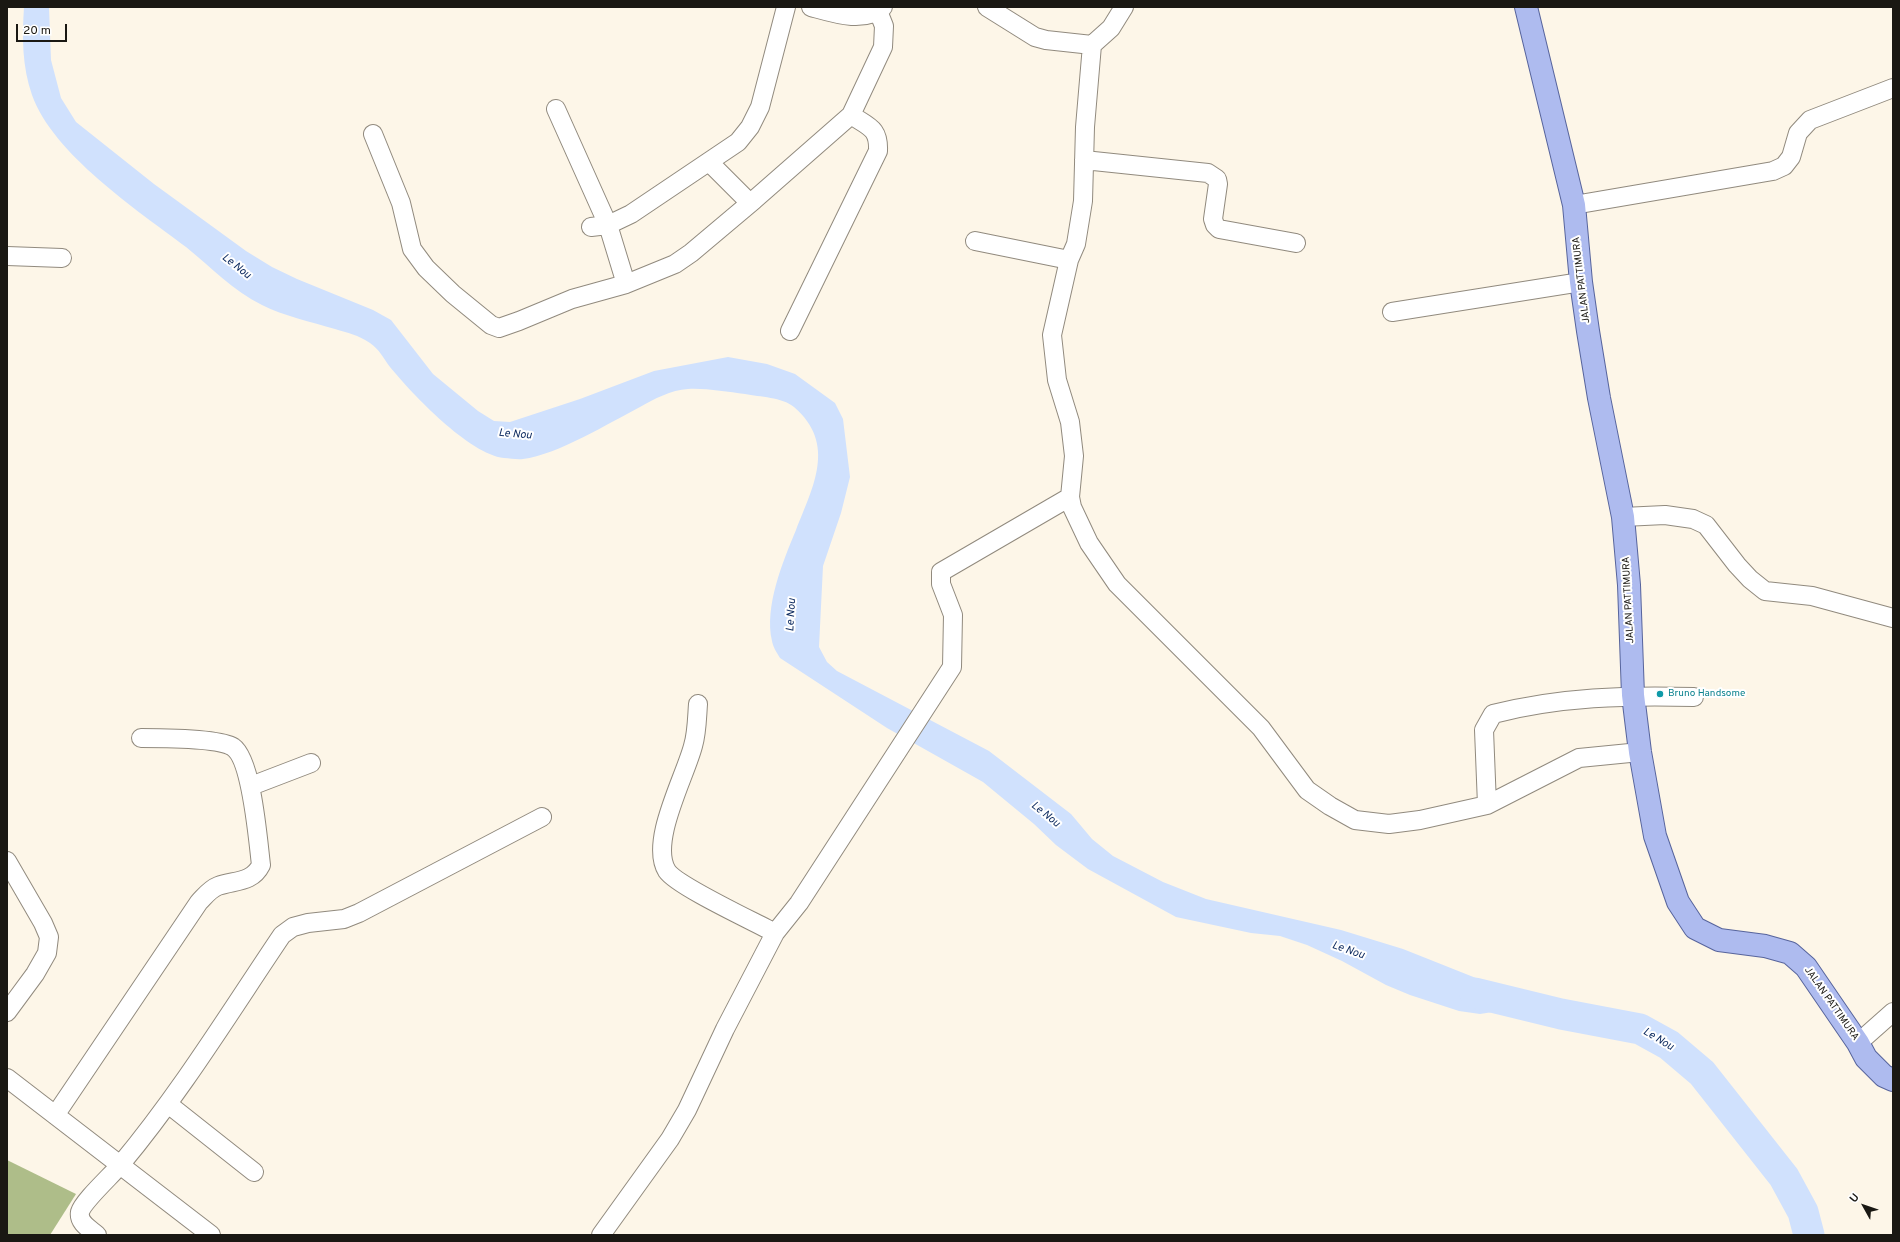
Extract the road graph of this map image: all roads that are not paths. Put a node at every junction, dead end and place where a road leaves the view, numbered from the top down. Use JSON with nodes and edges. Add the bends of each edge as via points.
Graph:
{"nodes":[{"id":1,"x":786,"y":7,"type":"edge"},
{"id":2,"x":811,"y":7,"type":"edge"},
{"id":3,"x":986,"y":7,"type":"edge"},
{"id":4,"x":1124,"y":7,"type":"edge"},
{"id":5,"x":1529,"y":8,"type":"edge"},
{"id":6,"x":881,"y":9,"type":"edge"},
{"id":7,"x":1092,"y":45,"type":"junction"},
{"id":8,"x":1893,"y":88,"type":"edge"},
{"id":9,"x":556,"y":109,"type":"dead end"},
{"id":10,"x":852,"y":115,"type":"junction"},
{"id":11,"x":373,"y":134,"type":"dead end"},
{"id":12,"x":1084,"y":160,"type":"junction"},
{"id":13,"x":709,"y":162,"type":"junction"},
{"id":14,"x":754,"y":200,"type":"junction"},
{"id":15,"x":1574,"y":205,"type":"junction"},
{"id":16,"x":599,"y":226,"type":"junction"},
{"id":17,"x":975,"y":241,"type":"dead end"},
{"id":18,"x":1296,"y":243,"type":"dead end"},
{"id":19,"x":7,"y":256,"type":"edge"},
{"id":20,"x":62,"y":258,"type":"dead end"},
{"id":21,"x":1069,"y":260,"type":"junction"},
{"id":22,"x":1581,"y":282,"type":"junction"},
{"id":23,"x":626,"y":284,"type":"junction"},
{"id":24,"x":1392,"y":312,"type":"dead end"},
{"id":25,"x":790,"y":331,"type":"dead end"},
{"id":26,"x":1070,"y":497,"type":"junction"},
{"id":27,"x":1623,"y":517,"type":"junction"},
{"id":28,"x":1893,"y":618,"type":"edge"},
{"id":29,"x":1633,"y":695,"type":"junction"},
{"id":30,"x":1694,"y":697,"type":"dead end"},
{"id":31,"x":698,"y":704,"type":"dead end"},
{"id":32,"x":141,"y":738,"type":"dead end"},
{"id":33,"x":1640,"y":752,"type":"junction"},
{"id":34,"x":310,"y":763,"type":"dead end"},
{"id":35,"x":251,"y":786,"type":"junction"},
{"id":36,"x":1487,"y":805,"type":"junction"},
{"id":37,"x":542,"y":817,"type":"dead end"},
{"id":38,"x":7,"y":861,"type":"edge"},
{"id":39,"x":775,"y":933,"type":"junction"},
{"id":40,"x":7,"y":1012,"type":"edge"},
{"id":41,"x":1893,"y":1012,"type":"edge"},
{"id":42,"x":1858,"y":1043,"type":"junction"},
{"id":43,"x":7,"y":1078,"type":"edge"},
{"id":44,"x":1893,"y":1080,"type":"edge"},
{"id":45,"x":168,"y":1104,"type":"junction"},
{"id":46,"x":56,"y":1114,"type":"junction"},
{"id":47,"x":121,"y":1164,"type":"junction"},
{"id":48,"x":254,"y":1172,"type":"dead end"},
{"id":49,"x":97,"y":1235,"type":"edge"},
{"id":50,"x":211,"y":1235,"type":"edge"},
{"id":51,"x":601,"y":1235,"type":"edge"}],
"edges":[{"from":1,"to":13,"type":"street","via":[[760,107],[750,127],[738,142]]},
{"from":2,"to":6,"type":"street","via":[[833,13],[868,16]]},
{"from":3,"to":7,"type":"street","via":[[1035,37]]},
{"from":4,"to":7,"type":"street","via":[[1111,28]]},
{"from":5,"to":15,"type":"main road","name":"JALAN PATTIMURA"},
{"from":6,"to":10,"type":"street","via":[[884,26],[883,47]]},
{"from":7,"to":12,"type":"street"},
{"from":8,"to":15,"type":"street","via":[[1810,120],[1798,133],[1791,157],[1784,166],[1773,171]]},
{"from":9,"to":16,"type":"street"},
{"from":10,"to":14,"type":"street"},
{"from":10,"to":25,"type":"street","via":[[873,130],[878,139],[878,151]]},
{"from":11,"to":23,"type":"street","via":[[401,204],[412,249],[426,268],[453,294],[494,327],[499,328],[572,299]]},
{"from":12,"to":18,"type":"street","via":[[1208,173],[1217,179],[1218,184],[1213,219],[1219,229]]},
{"from":12,"to":21,"type":"street","via":[[1083,201],[1076,244]]},
{"from":13,"to":14,"type":"street","via":[[747,200]]},
{"from":13,"to":16,"type":"street","via":[[631,214]]},
{"from":14,"to":23,"type":"street","via":[[682,260]]},
{"from":15,"to":22,"type":"main road","name":"JALAN PATTIMURA"},
{"from":16,"to":23,"type":"street"},
{"from":17,"to":21,"type":"street"},
{"from":19,"to":20,"type":"street"},
{"from":21,"to":26,"type":"street","via":[[1052,335],[1057,380],[1070,422],[1074,456]]},
{"from":22,"to":24,"type":"street"},
{"from":22,"to":27,"type":"main road","name":"JALAN PATTIMURA","via":[[1599,398]]},
{"from":26,"to":36,"type":"street","via":[[1089,543],[1117,584],[1260,728],[1307,790],[1355,820],[1389,824]]},
{"from":26,"to":39,"type":"street","via":[[941,572],[941,584],[953,615],[952,667],[799,903]]},
{"from":27,"to":28,"type":"street","via":[[1665,515],[1693,519],[1706,524],[1738,566],[1765,591],[1812,596]]},
{"from":27,"to":29,"type":"main road","name":"JALAN PATTIMURA","via":[[1629,585]]},
{"from":29,"to":30,"type":"street"},
{"from":29,"to":33,"type":"main road","name":"JALAN PATTIMURA"},
{"from":29,"to":36,"type":"street","via":[[1526,706],[1493,714],[1484,730]]},
{"from":31,"to":39,"type":"street","via":[[693,745],[664,828],[662,851],[667,871],[681,883]]},
{"from":32,"to":35,"type":"street","via":[[202,741],[233,747],[241,757]]},
{"from":33,"to":36,"type":"street","via":[[1579,758]]},
{"from":33,"to":42,"type":"main road","name":"JALAN PATTIMURA","via":[[1655,836],[1678,902],[1689,921],[1695,928],[1719,940],[1765,946],[1790,953],[1806,967]]},
{"from":34,"to":35,"type":"street"},
{"from":35,"to":46,"type":"street","via":[[261,865],[257,874],[218,886],[199,902]]},
{"from":37,"to":45,"type":"street","via":[[344,920],[308,923],[282,935]]},
{"from":38,"to":40,"type":"street","via":[[49,937],[47,954]]},
{"from":39,"to":51,"type":"street","via":[[725,1029],[687,1110],[670,1139]]},
{"from":41,"to":42,"type":"street"},
{"from":42,"to":44,"type":"main road","name":"JALAN PATTIMURA","via":[[1866,1058],[1884,1076]]},
{"from":43,"to":46,"type":"street"},
{"from":45,"to":47,"type":"street"},
{"from":45,"to":48,"type":"street"},
{"from":46,"to":47,"type":"street"},
{"from":47,"to":49,"type":"street","via":[[82,1207],[80,1213],[83,1223]]},
{"from":47,"to":50,"type":"street"}]}
